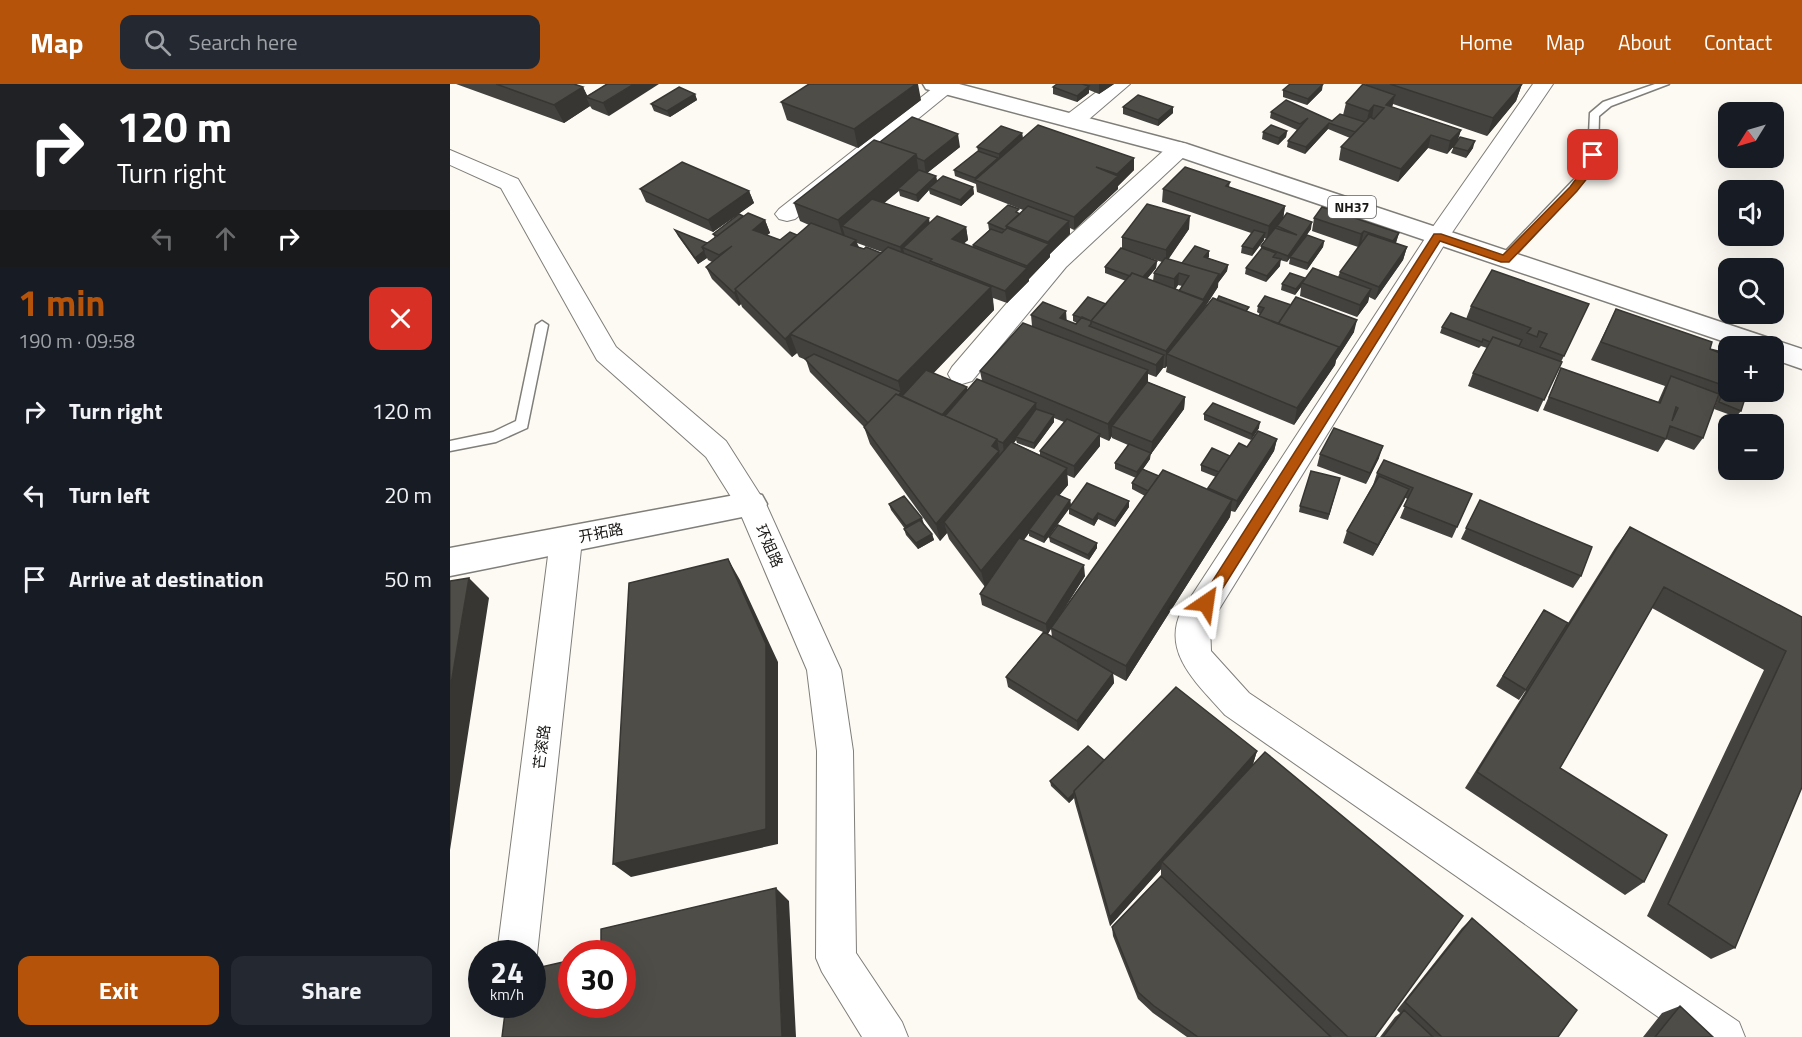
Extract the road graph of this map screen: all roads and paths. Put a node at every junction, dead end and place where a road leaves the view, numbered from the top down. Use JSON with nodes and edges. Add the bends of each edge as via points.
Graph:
{"nodes":[{"id":1,"x":1120,"y":84,"type":"edge"},
{"id":2,"x":1543,"y":84,"type":"edge"},
{"id":3,"x":1664,"y":84,"type":"edge"},
{"id":4,"x":940,"y":86,"type":"edge"},
{"id":5,"x":1073,"y":121,"type":"junction"},
{"id":6,"x":1179,"y":149,"type":"junction"},
{"id":7,"x":450,"y":157,"type":"edge"},
{"id":8,"x":787,"y":214,"type":"dead end"},
{"id":9,"x":1438,"y":236,"type":"junction"},
{"id":10,"x":1505,"y":259,"type":"junction"},
{"id":11,"x":542,"y":325,"type":"dead end"},
{"id":12,"x":1735,"y":336,"type":"edge"},
{"id":13,"x":1784,"y":353,"type":"edge"},
{"id":14,"x":1802,"y":359,"type":"edge"},
{"id":15,"x":962,"y":374,"type":"dead end"},
{"id":16,"x":450,"y":446,"type":"edge"},
{"id":17,"x":751,"y":504,"type":"junction"},
{"id":18,"x":566,"y":540,"type":"junction"},
{"id":19,"x":450,"y":562,"type":"edge"},
{"id":20,"x":520,"y":940,"type":"edge"},
{"id":21,"x":887,"y":1037,"type":"edge"},
{"id":22,"x":1724,"y":1037,"type":"edge"}],
"edges":[{"from":1,"to":5,"type":"street"},
{"from":2,"to":9,"type":"street"},
{"from":3,"to":10,"type":"lane","via":[[1607,104],[1594,115],[1593,155],[1587,172]]},
{"from":4,"to":5,"type":"main road","number":"NH37"},
{"from":4,"to":8,"type":"street"},
{"from":5,"to":6,"type":"main road","number":"NH37"},
{"from":6,"to":9,"type":"main road","number":"NH37"},
{"from":6,"to":15,"type":"street","via":[[1057,261]]},
{"from":7,"to":17,"type":"street","name":"环姐路","via":[[510,184],[606,352],[716,449]]},
{"from":9,"to":10,"type":"main road","number":"NH37"},
{"from":9,"to":22,"type":"street","via":[[1193,622],[1195,656],[1237,704]]},
{"from":10,"to":12,"type":"main road","number":"NH37"},
{"from":11,"to":16,"type":"lane","via":[[522,424],[495,438]]},
{"from":13,"to":14,"type":"main road"},
{"from":17,"to":18,"type":"main road","name":"开拓路"},
{"from":17,"to":21,"type":"street","name":"环姐路","via":[[824,670],[835,751],[836,958]]},
{"from":18,"to":19,"type":"main road","name":"开拓路"},
{"from":18,"to":20,"type":"street","name":"芒滚路"}]}
